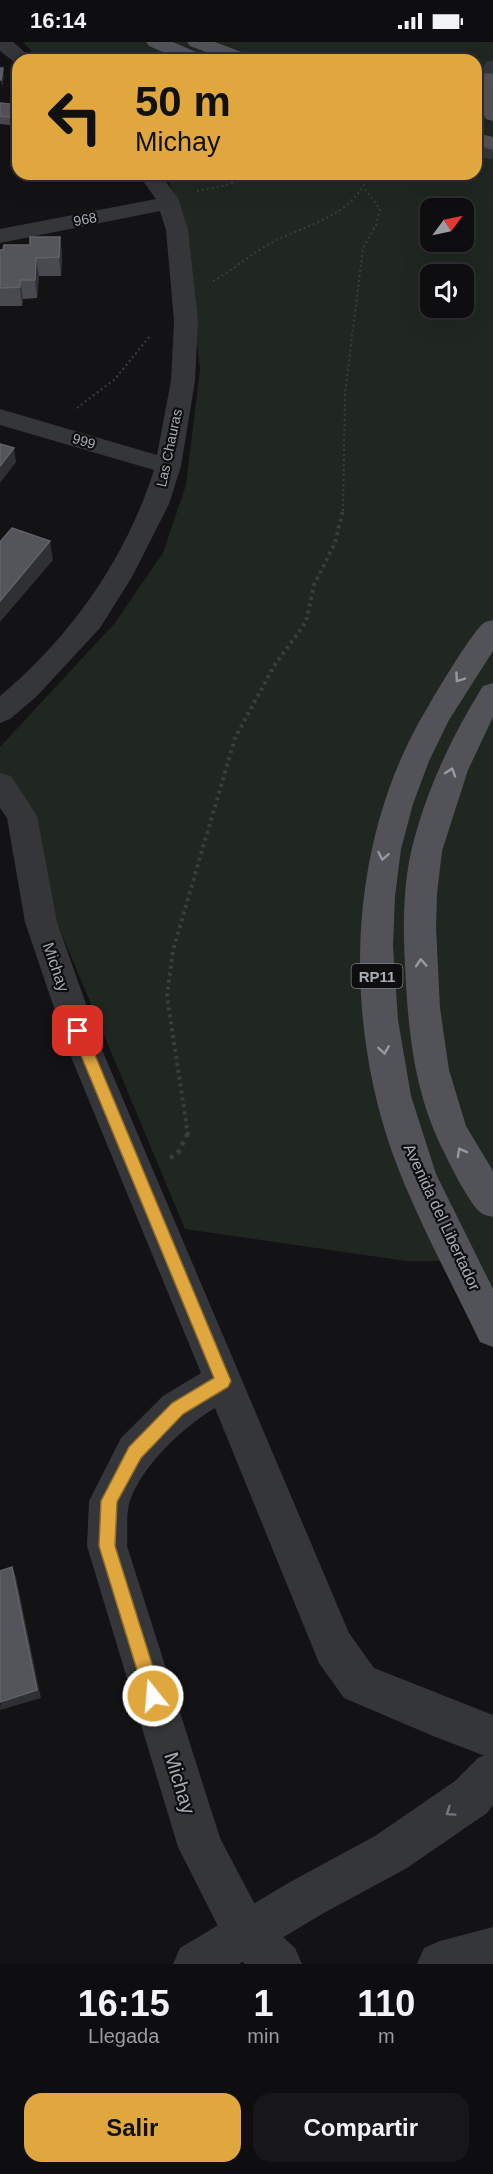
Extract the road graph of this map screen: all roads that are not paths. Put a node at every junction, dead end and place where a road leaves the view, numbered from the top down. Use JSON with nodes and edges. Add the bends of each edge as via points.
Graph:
{"nodes":[{"id":1,"x":156,"y":42,"type":"edge"},
{"id":2,"x":197,"y":42,"type":"edge"},
{"id":3,"x":184,"y":54,"type":"edge"},
{"id":4,"x":229,"y":54,"type":"edge"},
{"id":5,"x":487,"y":76,"type":"edge"},
{"id":6,"x":493,"y":115,"type":"edge"},
{"id":7,"x":153,"y":180,"type":"edge"},
{"id":8,"x":168,"y":200,"type":"junction"},
{"id":9,"x":0,"y":236,"type":"edge"},
{"id":10,"x":0,"y":417,"type":"edge"},
{"id":11,"x":168,"y":466,"type":"junction"},
{"id":12,"x":493,"y":630,"type":"edge"},
{"id":13,"x":493,"y":693,"type":"edge"},
{"id":14,"x":0,"y":712,"type":"edge"},
{"id":15,"x":0,"y":784,"type":"edge"},
{"id":16,"x":493,"y":1200,"type":"edge"},
{"id":17,"x":493,"y":1329,"type":"edge"},
{"id":18,"x":223,"y":1381,"type":"junction"},
{"id":19,"x":493,"y":1737,"type":"edge"},
{"id":20,"x":493,"y":1773,"type":"edge"},
{"id":21,"x":246,"y":1934,"type":"junction"},
{"id":22,"x":493,"y":1950,"type":"edge"},
{"id":23,"x":196,"y":1964,"type":"edge"},
{"id":24,"x":279,"y":1964,"type":"edge"},
{"id":25,"x":440,"y":1964,"type":"edge"}],
"edges":[{"from":1,"to":3,"type":"main road"},
{"from":2,"to":4,"type":"main road"},
{"from":5,"to":6,"type":"main road","via":[[486,96]]},
{"from":7,"to":8,"type":"street","name":"Las Chauras"},
{"from":8,"to":9,"type":"street","name":"968"},
{"from":8,"to":11,"type":"street","name":"Las Chauras","via":[[177,230],[186,321],[183,381]]},
{"from":10,"to":11,"type":"street","name":"999"},
{"from":11,"to":14,"type":"street","name":"Las Chauras","via":[[156,504],[90,621],[26,690]]},
{"from":12,"to":17,"type":"main road","name":"Avenida del Libertador","number":"RP11","one_way":true,"via":[[435,715],[400,796],[382,859],[376,963],[391,1093],[410,1153]]},
{"from":16,"to":13,"type":"main road","number":"RP11","one_way":true,"via":[[457,1145],[443,1113],[430,1060],[419,936],[425,859],[442,800],[455,761]]},
{"from":15,"to":18,"type":"street","name":"Michay","via":[[21,816],[40,922],[86,1053]]},
{"from":18,"to":19,"type":"street","name":"Michay","via":[[334,1648],[359,1683]]},
{"from":18,"to":21,"type":"street","name":"Michay","via":[[177,1409],[135,1452],[109,1501],[107,1546],[200,1847]]},
{"from":20,"to":21,"type":"street","one_way":true,"via":[[471,1797],[391,1852]]},
{"from":21,"to":23,"type":"street"},
{"from":21,"to":24,"type":"street","name":"Michay"},
{"from":22,"to":25,"type":"street"}]}
